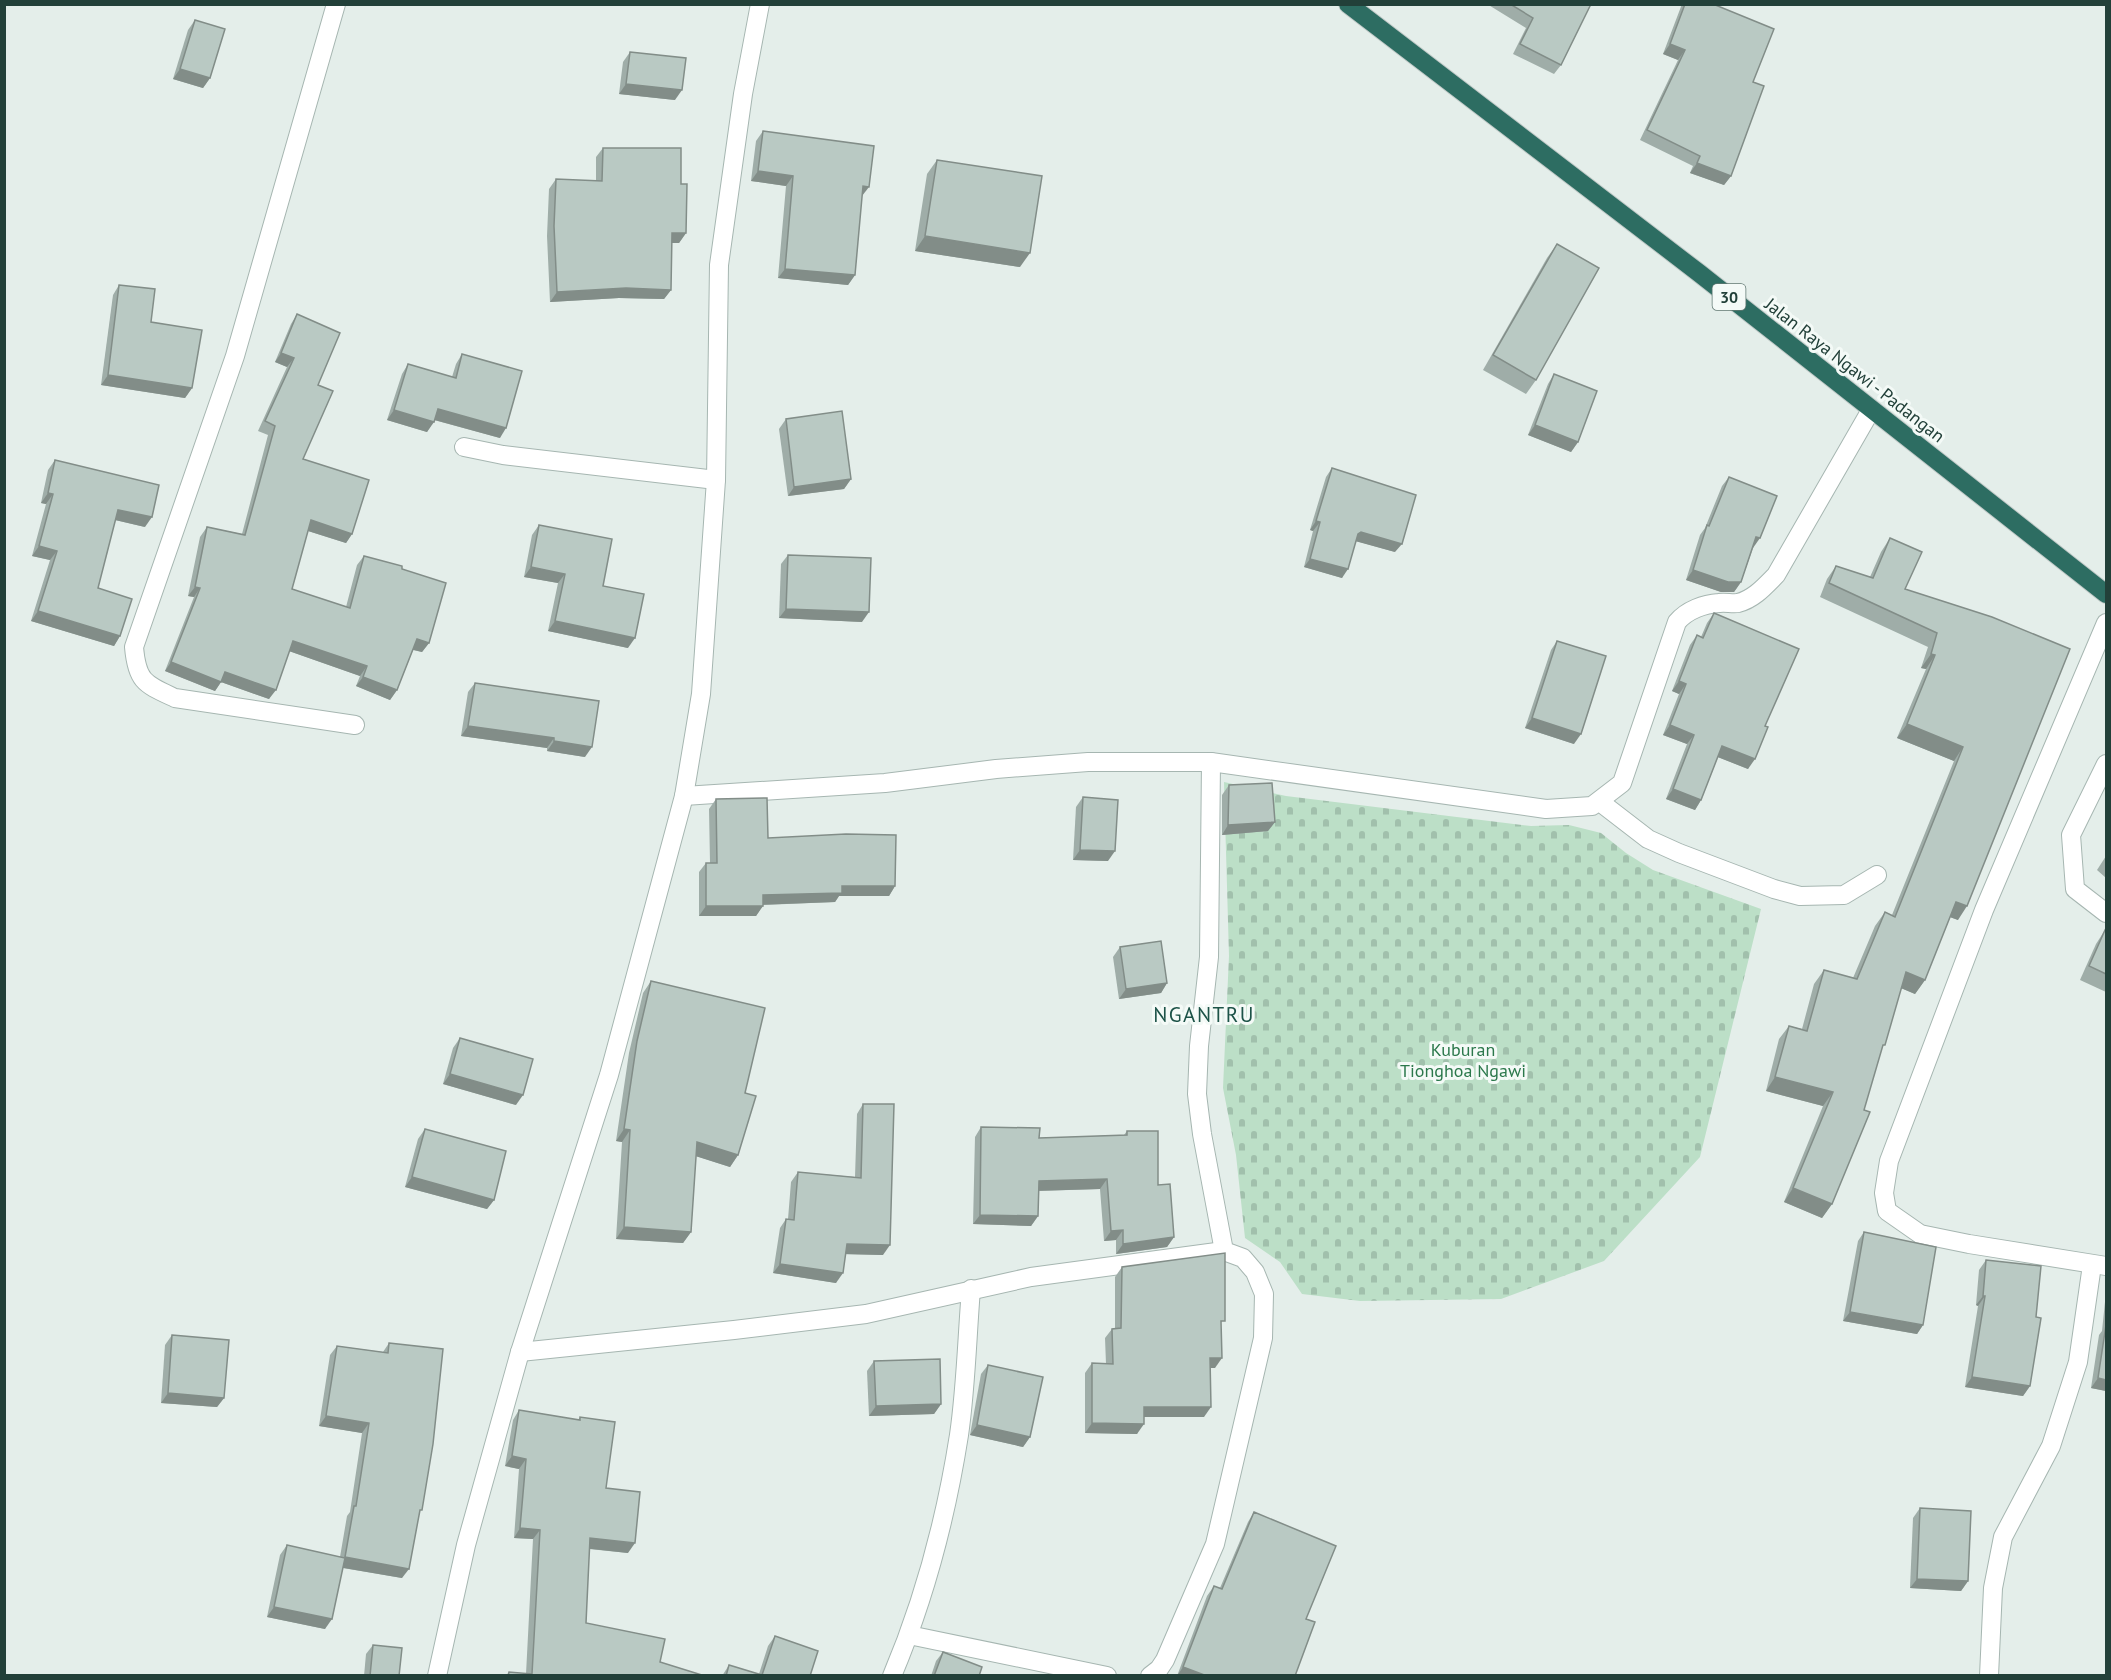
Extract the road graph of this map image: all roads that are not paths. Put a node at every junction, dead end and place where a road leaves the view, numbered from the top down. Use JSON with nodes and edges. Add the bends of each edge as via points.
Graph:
{"nodes":[{"id":1,"x":336,"y":4,"type":"edge"},
{"id":2,"x":760,"y":4,"type":"edge"},
{"id":3,"x":1348,"y":4,"type":"edge"},
{"id":4,"x":1871,"y":410,"type":"junction"},
{"id":5,"x":464,"y":447,"type":"dead end"},
{"id":6,"x":716,"y":480,"type":"junction"},
{"id":7,"x":2106,"y":594,"type":"edge"},
{"id":8,"x":2106,"y":622,"type":"edge"},
{"id":9,"x":355,"y":725,"type":"dead end"},
{"id":10,"x":1211,"y":762,"type":"junction"},
{"id":11,"x":2106,"y":764,"type":"edge"},
{"id":12,"x":684,"y":796,"type":"junction"},
{"id":13,"x":1600,"y":802,"type":"junction"},
{"id":14,"x":1877,"y":875,"type":"dead end"},
{"id":15,"x":2106,"y":913,"type":"edge"},
{"id":16,"x":1224,"y":1251,"type":"junction"},
{"id":17,"x":2099,"y":1265,"type":"edge"},
{"id":18,"x":971,"y":1290,"type":"junction"},
{"id":19,"x":520,"y":1352,"type":"junction"},
{"id":20,"x":909,"y":1635,"type":"junction"},
{"id":21,"x":437,"y":1676,"type":"edge"},
{"id":22,"x":892,"y":1676,"type":"edge"},
{"id":23,"x":1107,"y":1676,"type":"edge"},
{"id":24,"x":1150,"y":1676,"type":"edge"},
{"id":25,"x":1989,"y":1676,"type":"edge"}],
"edges":[{"from":1,"to":9,"type":"street","via":[[235,356],[134,647],[135,664],[142,678],[175,698]]},
{"from":2,"to":6,"type":"street","via":[[742,94],[719,265]]},
{"from":3,"to":4,"type":"highway","name":"Jalan Raya Ngawi - Padangan","number":"30"},
{"from":4,"to":7,"type":"highway","name":"Jalan Raya Ngawi - Padangan","number":"30"},
{"from":4,"to":13,"type":"street","via":[[1776,575],[1756,595],[1737,603],[1704,606],[1684,614],[1677,622],[1622,783]]},
{"from":5,"to":6,"type":"street"},
{"from":6,"to":12,"type":"street","via":[[700,694]]},
{"from":8,"to":17,"type":"street","via":[[1984,910],[1889,1161],[1884,1193],[1887,1211],[1920,1234]]},
{"from":10,"to":12,"type":"street","via":[[1088,762],[885,783]]},
{"from":10,"to":13,"type":"street","via":[[1546,809]]},
{"from":10,"to":16,"type":"street","via":[[1209,957],[1197,1094]]},
{"from":11,"to":15,"type":"street","via":[[2071,835],[2074,889]]},
{"from":12,"to":19,"type":"street","via":[[609,1075]]},
{"from":13,"to":14,"type":"street","via":[[1648,839],[1800,896],[1844,894]]},
{"from":16,"to":18,"type":"street","via":[[1031,1277]]},
{"from":16,"to":24,"type":"street","via":[[1243,1258],[1255,1272],[1264,1294],[1263,1338],[1215,1544],[1165,1660]]},
{"from":17,"to":25,"type":"street","via":[[2078,1362],[2051,1446],[2003,1537],[1993,1588]]},
{"from":18,"to":19,"type":"street","via":[[866,1314]]},
{"from":18,"to":20,"type":"street","via":[[959,1433],[940,1533]]},
{"from":19,"to":21,"type":"street","via":[[466,1545]]},
{"from":20,"to":22,"type":"street"},
{"from":20,"to":23,"type":"street"}]}
